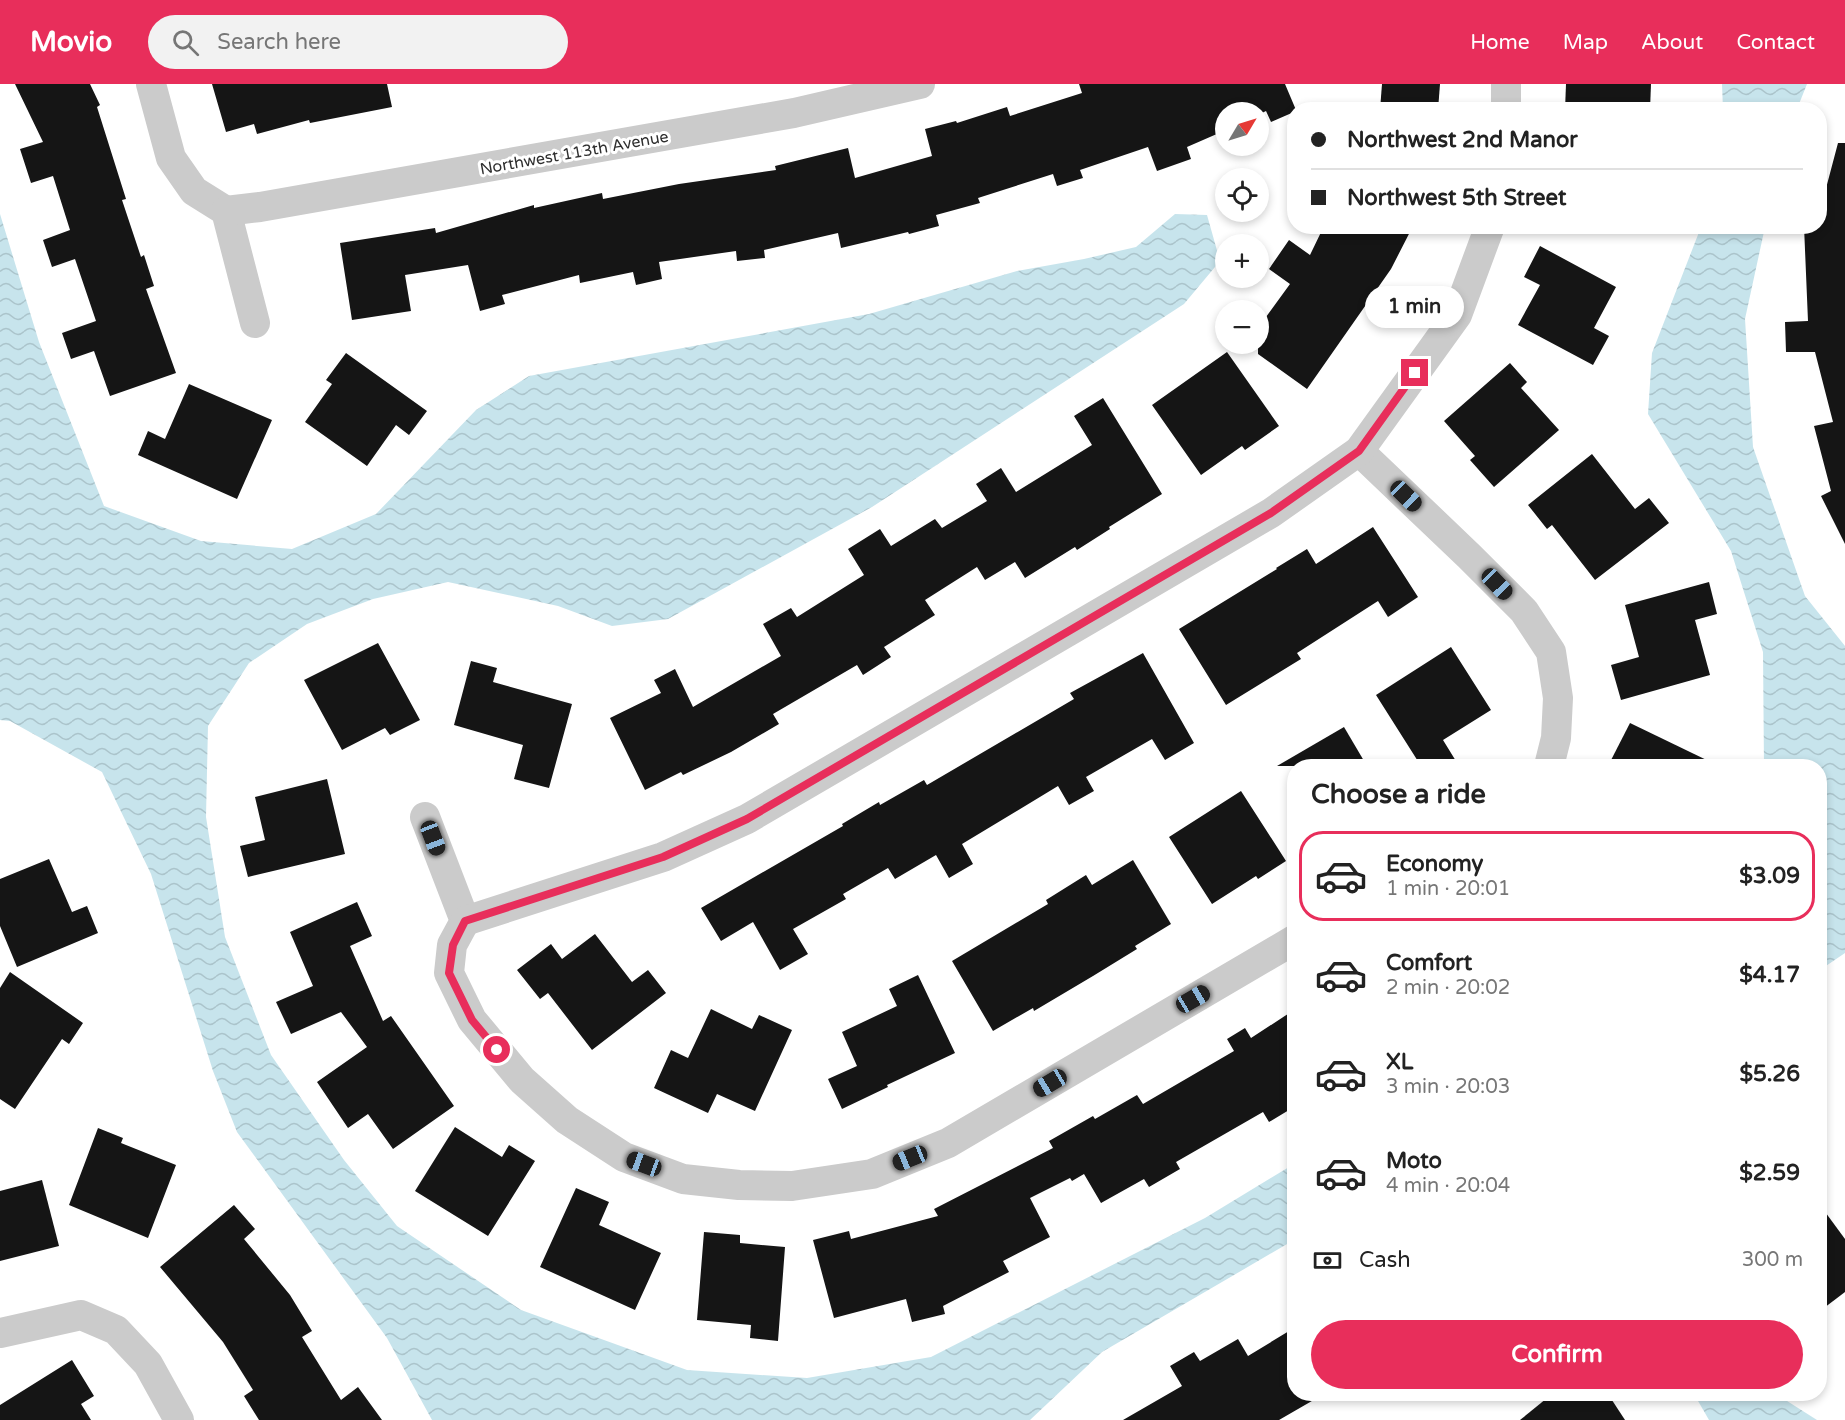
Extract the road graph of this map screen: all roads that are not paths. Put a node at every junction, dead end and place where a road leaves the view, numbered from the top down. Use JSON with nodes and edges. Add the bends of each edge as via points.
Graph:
{"nodes":[{"id":1,"x":151,"y":84,"type":"edge"},
{"id":2,"x":920,"y":84,"type":"edge"},
{"id":3,"x":1506,"y":84,"type":"edge"},
{"id":4,"x":1506,"y":102,"type":"edge"},
{"id":5,"x":226,"y":211,"type":"junction"},
{"id":6,"x":1487,"y":234,"type":"edge"},
{"id":7,"x":255,"y":323,"type":"dead end"},
{"id":8,"x":1359,"y":451,"type":"junction"},
{"id":9,"x":1551,"y":759,"type":"edge"},
{"id":10,"x":425,"y":817,"type":"dead end"},
{"id":11,"x":465,"y":921,"type":"junction"},
{"id":12,"x":1287,"y":944,"type":"edge"},
{"id":13,"x":0,"y":1333,"type":"edge"},
{"id":14,"x":179,"y":1420,"type":"edge"}],
"edges":[{"from":1,"to":5,"type":"street","via":[[171,158],[194,191]]},
{"from":2,"to":5,"type":"street","name":"Northwest 113th Avenue","via":[[794,113]]},
{"from":3,"to":4,"type":"street"},
{"from":5,"to":7,"type":"street"},
{"from":6,"to":8,"type":"street","via":[[1457,315]]},
{"from":8,"to":9,"type":"street","via":[[1524,611],[1551,652],[1558,698]]},
{"from":8,"to":11,"type":"street","via":[[1271,513],[747,819],[663,857]]},
{"from":10,"to":11,"type":"street"},
{"from":11,"to":12,"type":"street","via":[[453,945],[449,973],[472,1020],[522,1080],[567,1120],[624,1157],[683,1179],[739,1185],[792,1186],[872,1174],[948,1143]]},
{"from":13,"to":14,"type":"street","via":[[81,1315],[116,1330],[148,1364]]}]}
